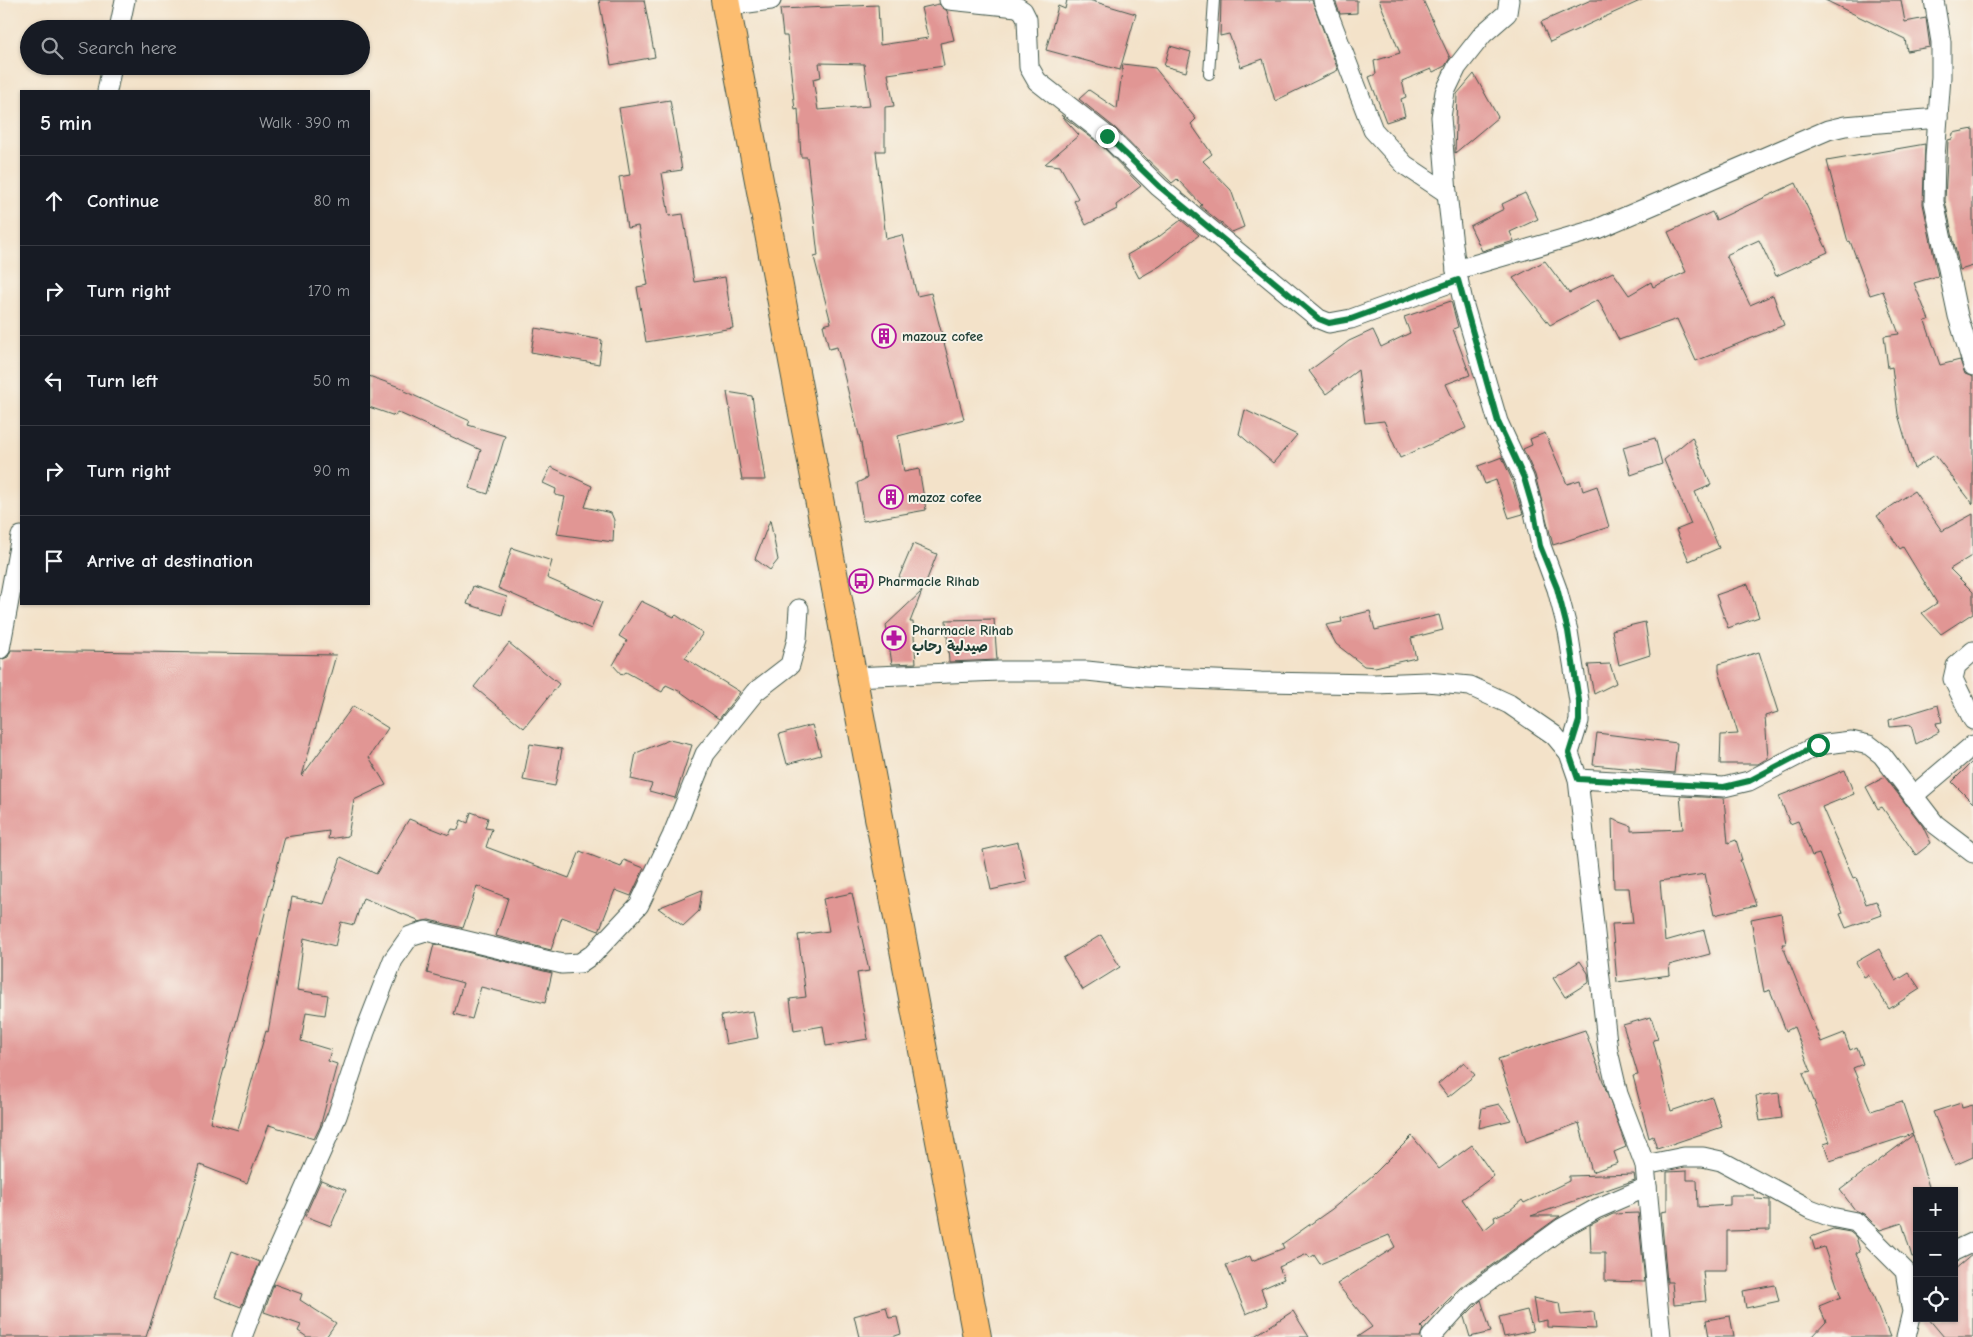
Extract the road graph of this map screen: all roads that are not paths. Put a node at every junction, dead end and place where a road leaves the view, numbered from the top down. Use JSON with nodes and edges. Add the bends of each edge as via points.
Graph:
{"nodes":[{"id":1,"x":125,"y":0,"type":"edge"},
{"id":2,"x":771,"y":0,"type":"edge"},
{"id":3,"x":949,"y":0,"type":"edge"},
{"id":4,"x":1214,"y":0,"type":"edge"},
{"id":5,"x":1323,"y":0,"type":"edge"},
{"id":6,"x":1509,"y":0,"type":"edge"},
{"id":7,"x":1934,"y":0,"type":"edge"},
{"id":8,"x":726,"y":3,"type":"edge"},
{"id":9,"x":121,"y":20,"type":"edge"},
{"id":10,"x":1209,"y":74,"type":"dead end"},
{"id":11,"x":110,"y":75,"type":"edge"},
{"id":12,"x":107,"y":90,"type":"edge"},
{"id":13,"x":1938,"y":118,"type":"junction"},
{"id":14,"x":1447,"y":194,"type":"junction"},
{"id":15,"x":1457,"y":275,"type":"junction"},
{"id":16,"x":1972,"y":357,"type":"edge"},
{"id":17,"x":20,"y":541,"type":"edge"},
{"id":18,"x":799,"y":609,"type":"dead end"},
{"id":19,"x":0,"y":649,"type":"edge"},
{"id":20,"x":1973,"y":651,"type":"edge"},
{"id":21,"x":852,"y":677,"type":"junction"},
{"id":22,"x":1973,"y":720,"type":"edge"},
{"id":23,"x":1973,"y":745,"type":"edge"},
{"id":24,"x":1569,"y":753,"type":"junction"},
{"id":25,"x":1578,"y":779,"type":"junction"},
{"id":26,"x":1913,"y":796,"type":"junction"},
{"id":27,"x":1973,"y":853,"type":"edge"},
{"id":28,"x":1645,"y":1166,"type":"junction"},
{"id":29,"x":1647,"y":1188,"type":"junction"},
{"id":30,"x":1973,"y":1242,"type":"edge"},
{"id":31,"x":1958,"y":1249,"type":"edge"},
{"id":32,"x":1911,"y":1269,"type":"edge"},
{"id":33,"x":1907,"y":1336,"type":"edge"},
{"id":34,"x":242,"y":1337,"type":"edge"},
{"id":35,"x":977,"y":1337,"type":"edge"},
{"id":36,"x":1431,"y":1337,"type":"edge"},
{"id":37,"x":1660,"y":1337,"type":"edge"}],
"edges":[{"from":1,"to":9,"type":"street"},
{"from":2,"to":8,"type":"street"},
{"from":3,"to":15,"type":"street","via":[[1023,11],[1029,26],[1030,67],[1037,80],[1107,136],[1160,187],[1319,319],[1329,323],[1351,319]]},
{"from":4,"to":10,"type":"lane"},
{"from":5,"to":14,"type":"street","via":[[1373,130],[1405,165]]},
{"from":6,"to":14,"type":"street","via":[[1507,13],[1483,34],[1457,67],[1445,92],[1441,117]]},
{"from":7,"to":13,"type":"street","via":[[1941,42]]},
{"from":8,"to":21,"type":"main road"},
{"from":11,"to":12,"type":"street"},
{"from":13,"to":15,"type":"street","via":[[1828,130],[1606,226]]},
{"from":13,"to":16,"type":"street","via":[[1934,202],[1958,316]]},
{"from":14,"to":15,"type":"street"},
{"from":15,"to":24,"type":"street","via":[[1498,422],[1524,478],[1540,546],[1557,588],[1568,631],[1579,708],[1579,721]]},
{"from":17,"to":19,"type":"street"},
{"from":18,"to":34,"type":"street","via":[[797,639],[790,665],[755,692],[705,754],[672,836],[639,905],[593,954],[580,963],[562,964],[426,931],[410,936],[393,960],[337,1116]]},
{"from":20,"to":22,"type":"street","via":[[1956,666],[1953,679]]},
{"from":21,"to":24,"type":"street","via":[[1087,670],[1145,677],[1304,684],[1427,682],[1470,686],[1509,704],[1554,735]]},
{"from":21,"to":35,"type":"main road"},
{"from":23,"to":26,"type":"street"},
{"from":24,"to":25,"type":"street"},
{"from":25,"to":26,"type":"street","via":[[1724,787],[1749,781],[1818,745],[1851,741],[1869,745],[1882,754]]},
{"from":25,"to":28,"type":"street","via":[[1608,1051],[1618,1094]]},
{"from":26,"to":27,"type":"street","via":[[1935,824]]},
{"from":28,"to":29,"type":"street"},
{"from":28,"to":32,"type":"street","via":[[1684,1157],[1703,1157],[1721,1162],[1810,1209],[1856,1222]]},
{"from":29,"to":36,"type":"street","via":[[1596,1209],[1562,1228],[1467,1296]]},
{"from":29,"to":37,"type":"street"},
{"from":30,"to":31,"type":"street"},
{"from":32,"to":33,"type":"street","via":[[1912,1312]]}]}
